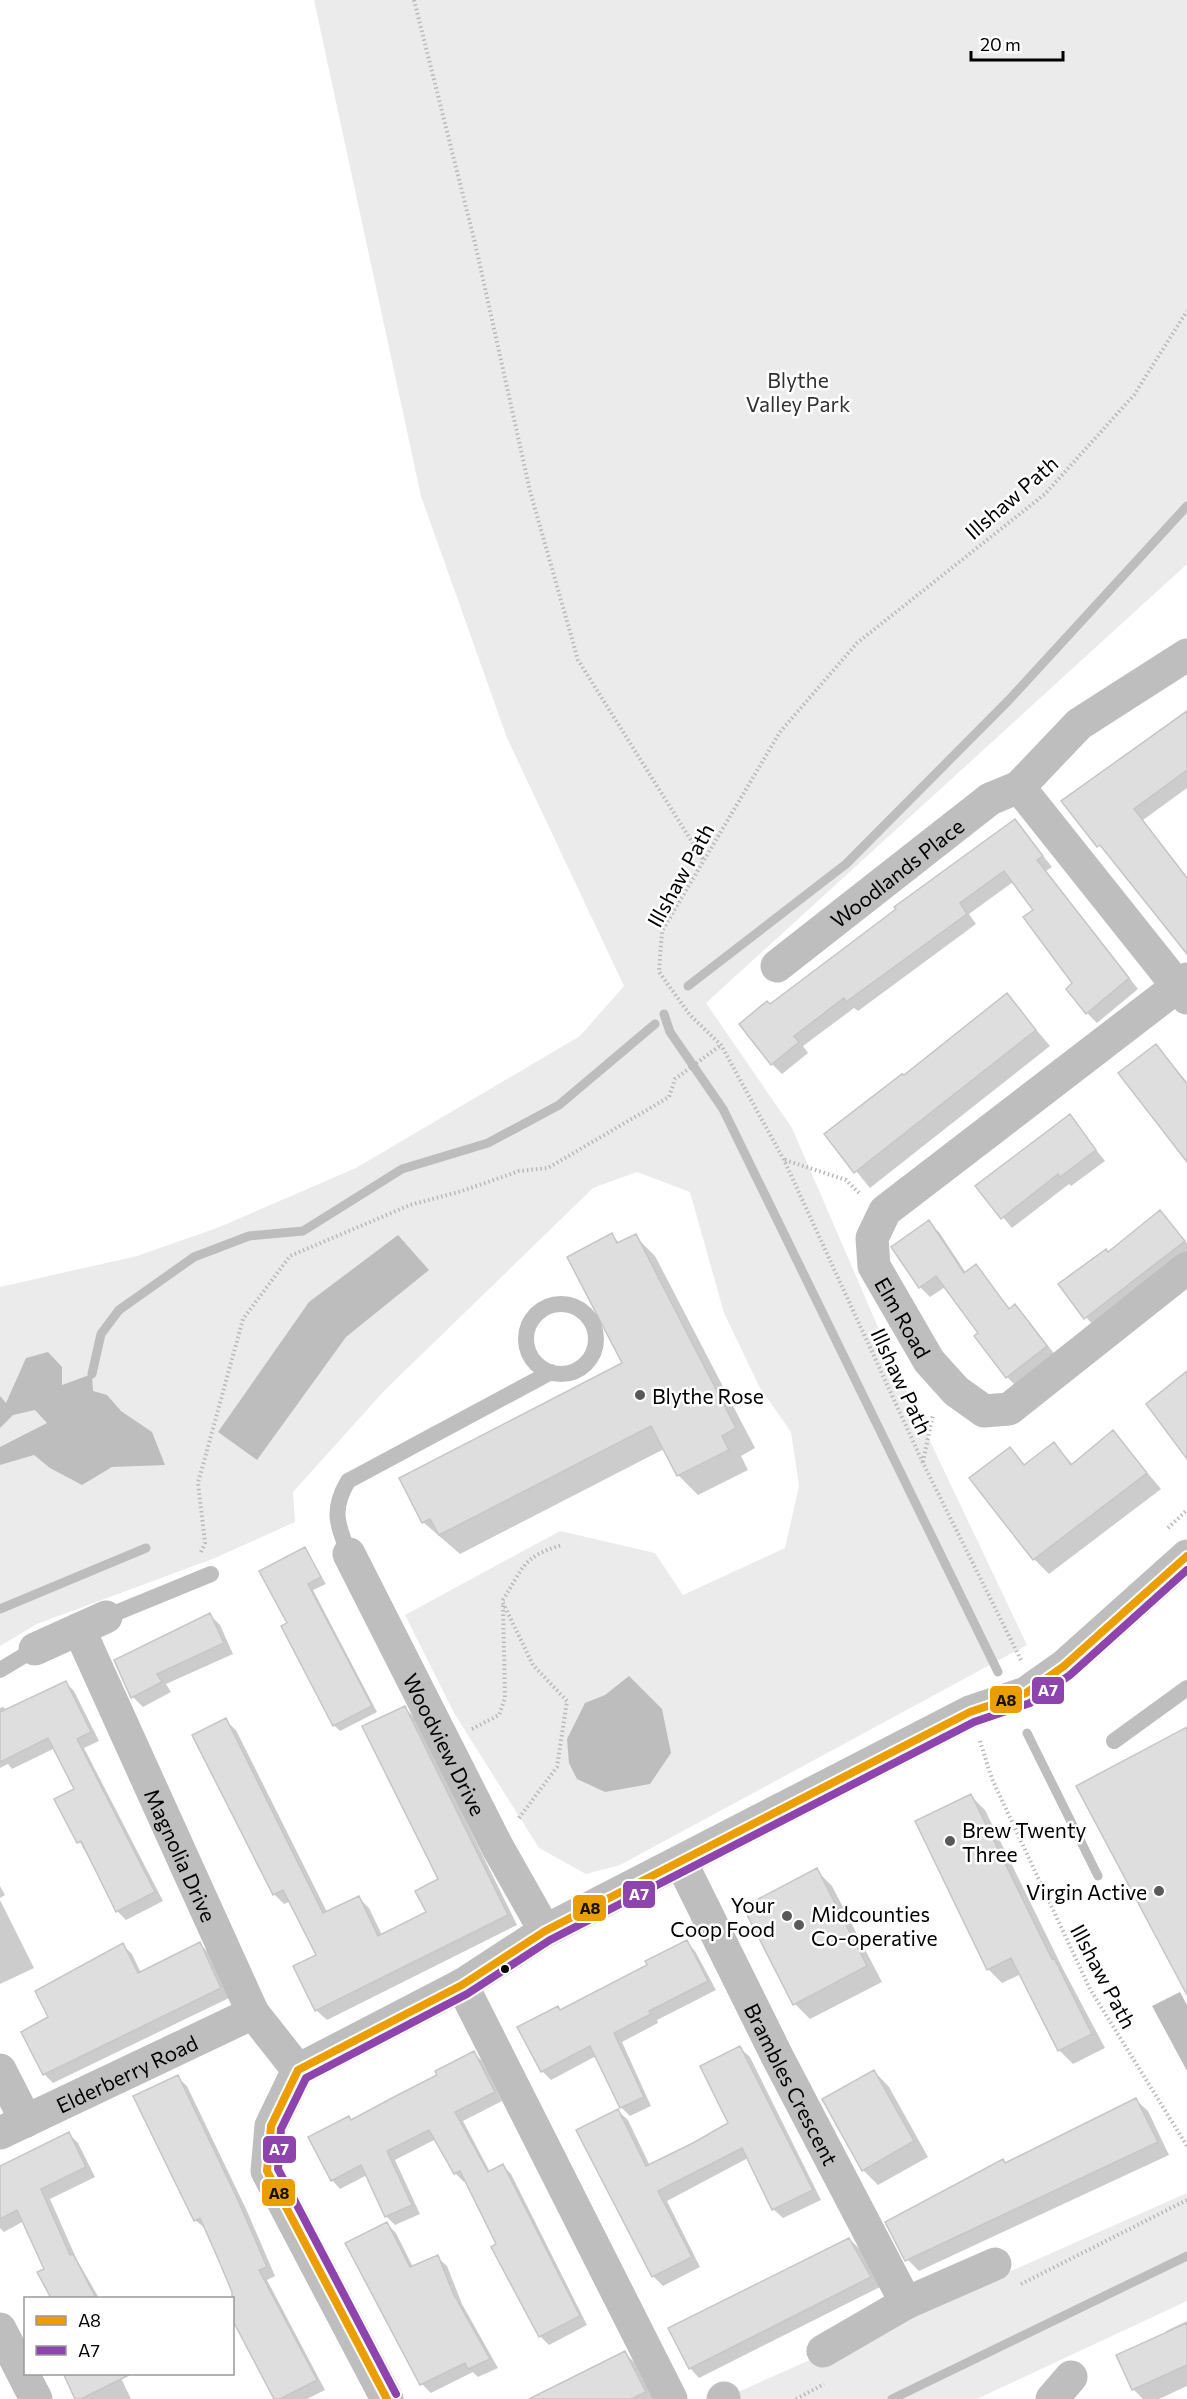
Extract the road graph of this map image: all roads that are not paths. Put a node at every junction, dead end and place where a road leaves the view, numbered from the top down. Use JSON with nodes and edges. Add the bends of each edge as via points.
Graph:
{"nodes":[{"id":1,"x":1187,"y":655,"type":"edge"},
{"id":2,"x":1019,"y":787,"type":"junction"},
{"id":3,"x":777,"y":966,"type":"dead end"},
{"id":4,"x":1184,"y":988,"type":"edge"},
{"id":5,"x":1187,"y":1268,"type":"edge"},
{"id":6,"x":551,"y":1372,"type":"junction"},
{"id":7,"x":349,"y":1554,"type":"joint"},
{"id":8,"x":1187,"y":1556,"type":"edge"},
{"id":9,"x":211,"y":1574,"type":"dead end"},
{"id":10,"x":92,"y":1623,"type":"junction"},
{"id":11,"x":35,"y":1649,"type":"joint"},
{"id":12,"x":0,"y":1670,"type":"edge"},
{"id":13,"x":1187,"y":1688,"type":"edge"},
{"id":14,"x":1114,"y":1741,"type":"dead end"},
{"id":15,"x":681,"y":1862,"type":"junction"},
{"id":16,"x":545,"y":1931,"type":"junction"},
{"id":17,"x":462,"y":1985,"type":"junction"},
{"id":18,"x":253,"y":2013,"type":"junction"},
{"id":19,"x":0,"y":2070,"type":"edge"},
{"id":20,"x":298,"y":2070,"type":"junction"},
{"id":21,"x":13,"y":2127,"type":"edge"},
{"id":22,"x":995,"y":2264,"type":"dead end"},
{"id":23,"x":906,"y":2302,"type":"junction"},
{"id":24,"x":0,"y":2329,"type":"edge"},
{"id":25,"x":823,"y":2351,"type":"dead end"},
{"id":26,"x":35,"y":2399,"type":"edge"},
{"id":27,"x":387,"y":2399,"type":"edge"},
{"id":28,"x":670,"y":2399,"type":"edge"}],
"edges":[{"from":1,"to":2,"type":"street","name":"Woodlands Place","via":[[1079,724]]},
{"from":2,"to":3,"type":"street","name":"Woodlands Place","via":[[990,799]]},
{"from":2,"to":4,"type":"street"},
{"from":4,"to":5,"type":"street","name":"Elm Road","via":[[881,1215],[872,1238],[874,1266],[929,1361],[953,1388],[984,1411],[1009,1408]]},
{"from":6,"to":6,"type":"lane","via":[[533,1360],[527,1349],[529,1325],[545,1308],[568,1304],[589,1317],[596,1348],[583,1367],[562,1374]]},
{"from":6,"to":7,"type":"lane","via":[[348,1480],[336,1500],[338,1526]]},
{"from":7,"to":16,"type":"street","name":"Woodview Drive","via":[[498,1848]]},
{"from":8,"to":15,"type":"street","via":[[1064,1666],[1026,1693],[970,1712]]},
{"from":9,"to":10,"type":"lane"},
{"from":10,"to":11,"type":"street"},
{"from":10,"to":18,"type":"street","name":"Magnolia Drive"},
{"from":11,"to":12,"type":"lane"},
{"from":13,"to":14,"type":"lane"},
{"from":15,"to":16,"type":"street"},
{"from":15,"to":23,"type":"street","name":"Brambles Crescent"},
{"from":16,"to":17,"type":"street"},
{"from":17,"to":20,"type":"street"},
{"from":17,"to":28,"type":"street"},
{"from":18,"to":20,"type":"street","name":"Magnolia Drive"},
{"from":18,"to":21,"type":"street","name":"Elderberry Road"},
{"from":19,"to":21,"type":"street"},
{"from":20,"to":27,"type":"street","via":[[271,2126],[267,2171]]},
{"from":22,"to":23,"type":"street"},
{"from":23,"to":25,"type":"street"},
{"from":24,"to":26,"type":"street"}]}
